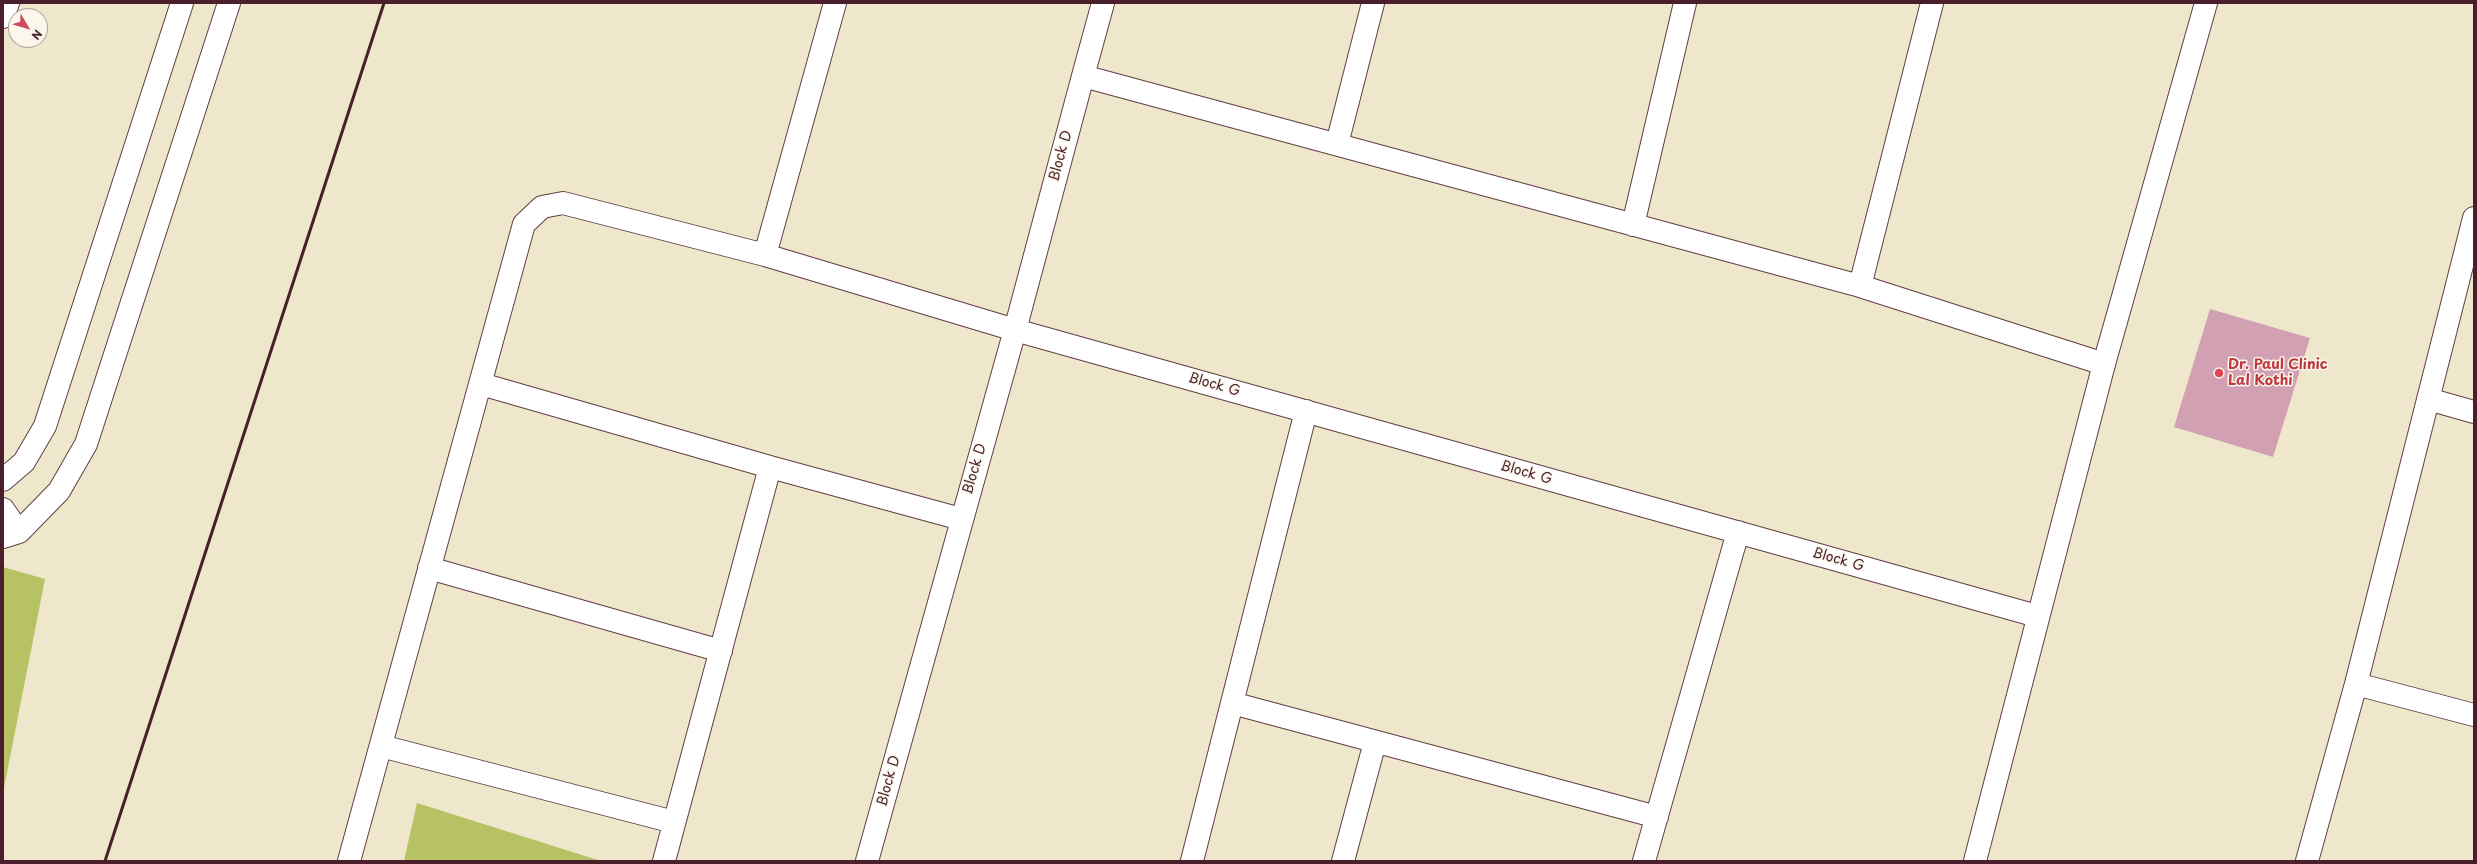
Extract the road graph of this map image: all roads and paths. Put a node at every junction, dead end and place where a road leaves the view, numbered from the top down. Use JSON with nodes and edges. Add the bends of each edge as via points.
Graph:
{"nodes":[{"id":1,"x":8,"y":3,"type":"edge"},
{"id":2,"x":182,"y":3,"type":"edge"},
{"id":3,"x":229,"y":3,"type":"edge"},
{"id":4,"x":835,"y":3,"type":"edge"},
{"id":5,"x":1103,"y":3,"type":"edge"},
{"id":6,"x":1373,"y":3,"type":"edge"},
{"id":7,"x":1685,"y":3,"type":"edge"},
{"id":8,"x":1932,"y":3,"type":"edge"},
{"id":9,"x":2206,"y":3,"type":"edge"},
{"id":10,"x":3,"y":17,"type":"edge"},
{"id":11,"x":1083,"y":76,"type":"junction"},
{"id":12,"x":1337,"y":144,"type":"junction"},
{"id":13,"x":2474,"y":218,"type":"edge"},
{"id":14,"x":1633,"y":225,"type":"junction"},
{"id":15,"x":765,"y":255,"type":"junction"},
{"id":16,"x":1860,"y":286,"type":"junction"},
{"id":17,"x":1015,"y":330,"type":"junction"},
{"id":18,"x":2104,"y":364,"type":"junction"},
{"id":19,"x":481,"y":384,"type":"junction"},
{"id":20,"x":2428,"y":399,"type":"junction"},
{"id":21,"x":1306,"y":411,"type":"junction"},
{"id":22,"x":2474,"y":412,"type":"edge"},
{"id":23,"x":770,"y":467,"type":"junction"},
{"id":24,"x":3,"y":480,"type":"edge"},
{"id":25,"x":3,"y":508,"type":"edge"},
{"id":26,"x":961,"y":519,"type":"junction"},
{"id":27,"x":1738,"y":532,"type":"junction"},
{"id":28,"x":11,"y":535,"type":"edge"},
{"id":29,"x":429,"y":568,"type":"junction"},
{"id":30,"x":2037,"y":616,"type":"junction"},
{"id":31,"x":721,"y":651,"type":"junction"},
{"id":32,"x":2356,"y":684,"type":"junction"},
{"id":33,"x":1232,"y":703,"type":"junction"},
{"id":34,"x":2474,"y":715,"type":"edge"},
{"id":35,"x":1375,"y":742,"type":"junction"},
{"id":36,"x":382,"y":746,"type":"junction"},
{"id":37,"x":1657,"y":817,"type":"junction"},
{"id":38,"x":674,"y":822,"type":"junction"},
{"id":39,"x":349,"y":861,"type":"edge"},
{"id":40,"x":664,"y":861,"type":"edge"},
{"id":41,"x":867,"y":861,"type":"edge"},
{"id":42,"x":1192,"y":861,"type":"edge"},
{"id":43,"x":1343,"y":861,"type":"edge"},
{"id":44,"x":1644,"y":861,"type":"edge"},
{"id":45,"x":1974,"y":861,"type":"edge"},
{"id":46,"x":2307,"y":861,"type":"edge"}],
"edges":[{"from":1,"to":10,"type":"street"},
{"from":2,"to":24,"type":"street","via":[[45,426],[24,462]]},
{"from":3,"to":28,"type":"street","via":[[86,444],[59,491]]},
{"from":4,"to":15,"type":"street"},
{"from":5,"to":11,"type":"street","name":"Block D"},
{"from":6,"to":12,"type":"street"},
{"from":7,"to":14,"type":"street"},
{"from":8,"to":16,"type":"street"},
{"from":9,"to":18,"type":"street"},
{"from":11,"to":12,"type":"street"},
{"from":11,"to":17,"type":"street","name":"Block D"},
{"from":12,"to":14,"type":"street"},
{"from":13,"to":20,"type":"street"},
{"from":14,"to":16,"type":"street"},
{"from":15,"to":17,"type":"street","name":"Block G"},
{"from":15,"to":19,"type":"street","name":"Block G","via":[[563,203],[542,207],[524,224]]},
{"from":16,"to":18,"type":"street"},
{"from":17,"to":21,"type":"street","name":"Block G"},
{"from":17,"to":26,"type":"street","name":"Block D"},
{"from":18,"to":30,"type":"street"},
{"from":19,"to":23,"type":"street"},
{"from":19,"to":29,"type":"street","name":"Block G"},
{"from":20,"to":22,"type":"street"},
{"from":20,"to":32,"type":"street"},
{"from":21,"to":27,"type":"street","name":"Block G"},
{"from":21,"to":33,"type":"street"},
{"from":23,"to":26,"type":"street"},
{"from":23,"to":31,"type":"street"},
{"from":25,"to":28,"type":"street"},
{"from":26,"to":41,"type":"street","name":"Block D"},
{"from":27,"to":30,"type":"street","name":"Block G"},
{"from":27,"to":37,"type":"street"},
{"from":29,"to":31,"type":"street"},
{"from":29,"to":36,"type":"street","name":"Block G"},
{"from":30,"to":45,"type":"street"},
{"from":31,"to":38,"type":"street"},
{"from":32,"to":34,"type":"street"},
{"from":32,"to":46,"type":"street"},
{"from":33,"to":35,"type":"street"},
{"from":33,"to":42,"type":"street"},
{"from":35,"to":37,"type":"street"},
{"from":35,"to":43,"type":"street"},
{"from":36,"to":38,"type":"street"},
{"from":36,"to":39,"type":"street","name":"Block G"},
{"from":37,"to":44,"type":"street"},
{"from":38,"to":40,"type":"street"}]}
